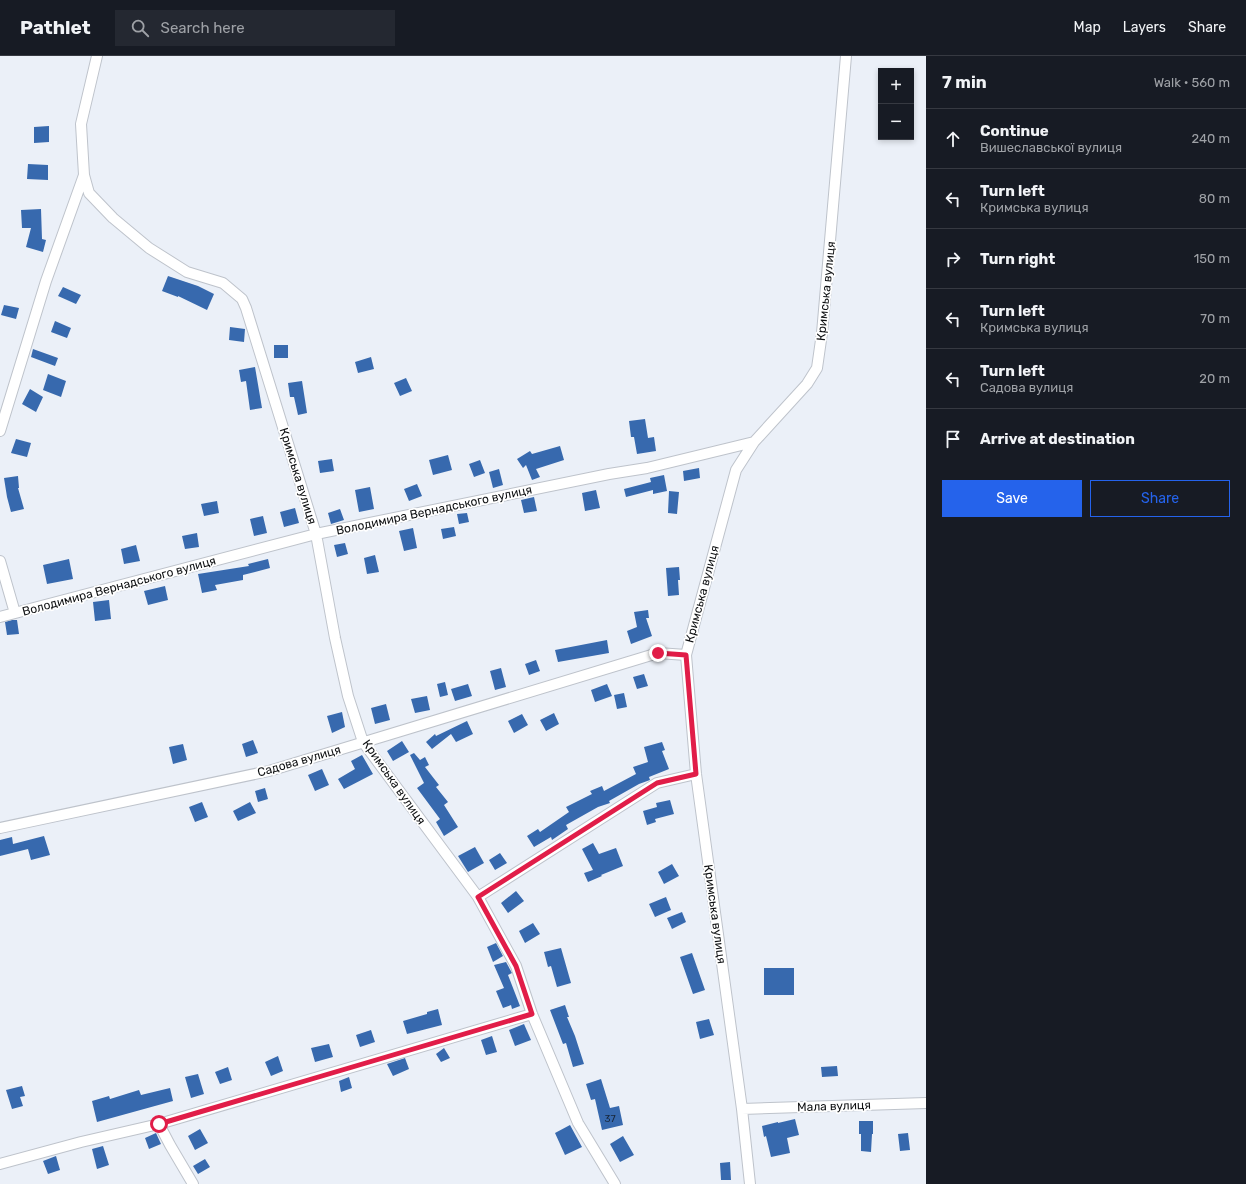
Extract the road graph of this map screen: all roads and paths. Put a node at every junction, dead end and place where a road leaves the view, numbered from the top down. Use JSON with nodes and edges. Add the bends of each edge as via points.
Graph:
{"nodes":[{"id":1,"x":97,"y":56,"type":"edge"},
{"id":2,"x":846,"y":56,"type":"edge"},
{"id":3,"x":84,"y":175,"type":"junction"},
{"id":4,"x":0,"y":430,"type":"edge"},
{"id":5,"x":754,"y":442,"type":"junction"},
{"id":6,"x":316,"y":534,"type":"junction"},
{"id":7,"x":0,"y":561,"type":"edge"},
{"id":8,"x":15,"y":613,"type":"junction"},
{"id":9,"x":0,"y":616,"type":"edge"},
{"id":10,"x":686,"y":655,"type":"junction"},
{"id":11,"x":363,"y":742,"type":"junction"},
{"id":12,"x":696,"y":774,"type":"junction"},
{"id":13,"x":0,"y":828,"type":"edge"},
{"id":14,"x":478,"y":897,"type":"junction"},
{"id":15,"x":532,"y":1014,"type":"junction"},
{"id":16,"x":926,"y":1102,"type":"edge"},
{"id":17,"x":742,"y":1109,"type":"junction"},
{"id":18,"x":159,"y":1124,"type":"junction"},
{"id":19,"x":0,"y":1164,"type":"edge"},
{"id":20,"x":194,"y":1184,"type":"edge"},
{"id":21,"x":615,"y":1184,"type":"edge"},
{"id":22,"x":750,"y":1184,"type":"edge"}],
"edges":[{"from":1,"to":3,"type":"street","via":[[81,124]]},
{"from":2,"to":5,"type":"street","name":"Кримська вулиця","via":[[817,368],[804,388]]},
{"from":3,"to":4,"type":"street","via":[[46,281]]},
{"from":3,"to":6,"type":"street","name":"Кримська вулиця","via":[[89,193],[113,218],[149,248],[187,272],[223,283],[242,299]]},
{"from":5,"to":6,"type":"street","name":"Володимира Вернадського вулиця","via":[[647,468]]},
{"from":5,"to":10,"type":"street","name":"Кримська вулиця","via":[[736,470]]},
{"from":6,"to":8,"type":"street","name":"Володимира Вернадського вулиця"},
{"from":6,"to":11,"type":"street","name":"Кримська вулиця","via":[[348,696]]},
{"from":7,"to":8,"type":"street"},
{"from":8,"to":9,"type":"street","name":"Володимира Вернадського вулиця"},
{"from":10,"to":11,"type":"street","name":"Садова вулиця","via":[[658,653]]},
{"from":10,"to":12,"type":"street","name":"Кримська вулиця"},
{"from":11,"to":13,"type":"street","name":"Садова вулиця","via":[[269,771]]},
{"from":11,"to":14,"type":"street","name":"Кримська вулиця"},
{"from":12,"to":14,"type":"street","via":[[657,783]]},
{"from":12,"to":17,"type":"street","name":"Кримська вулиця"},
{"from":14,"to":15,"type":"street","name":"Кримська вулиця","via":[[516,966]]},
{"from":15,"to":18,"type":"street"},
{"from":15,"to":21,"type":"street","name":"Кримська вулиця","via":[[578,1123]]},
{"from":16,"to":17,"type":"street","name":"Мала вулиця"},
{"from":17,"to":22,"type":"street","name":"Кримська вулиця"},
{"from":18,"to":19,"type":"street"},
{"from":18,"to":20,"type":"street"}]}
